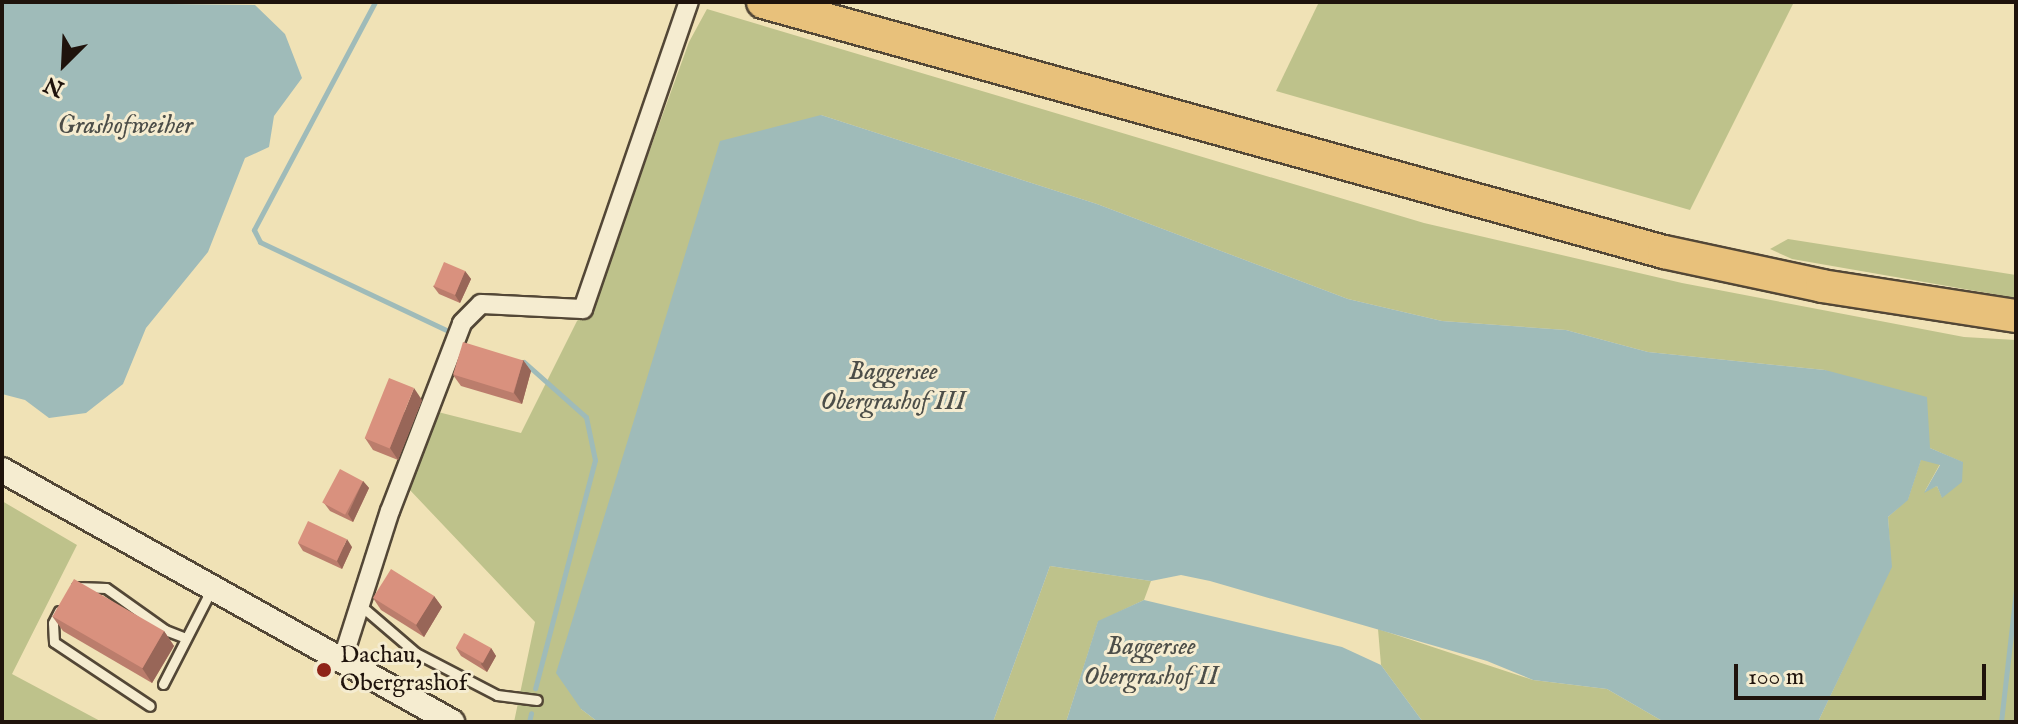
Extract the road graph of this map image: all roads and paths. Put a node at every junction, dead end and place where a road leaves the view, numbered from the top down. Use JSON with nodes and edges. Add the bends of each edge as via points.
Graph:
{"nodes":[{"id":1,"x":689,"y":2,"type":"edge"},
{"id":2,"x":763,"y":2,"type":"edge"},
{"id":3,"x":2016,"y":316,"type":"edge"},
{"id":4,"x":2,"y":470,"type":"edge"},
{"id":5,"x":212,"y":588,"type":"junction"},
{"id":6,"x":358,"y":603,"type":"junction"},
{"id":7,"x":186,"y":638,"type":"junction"},
{"id":8,"x":342,"y":661,"type":"junction"},
{"id":9,"x":163,"y":684,"type":"dead end"},
{"id":10,"x":537,"y":700,"type":"dead end"},
{"id":11,"x":150,"y":706,"type":"dead end"},
{"id":12,"x":452,"y":722,"type":"edge"}],
"edges":[{"from":1,"to":6,"type":"street","via":[[588,301],[583,309],[481,304],[462,323]]},
{"from":2,"to":3,"type":"highway","via":[[1664,252],[1822,286]]},
{"from":4,"to":5,"type":"main road"},
{"from":5,"to":7,"type":"lane"},
{"from":5,"to":8,"type":"main road"},
{"from":6,"to":8,"type":"street"},
{"from":6,"to":10,"type":"lane","via":[[416,653],[497,695]]},
{"from":7,"to":9,"type":"lane"},
{"from":7,"to":11,"type":"lane","via":[[165,630],[106,588],[86,585],[67,597],[53,623],[54,642]]},
{"from":8,"to":12,"type":"main road","via":[[417,712]]}]}
